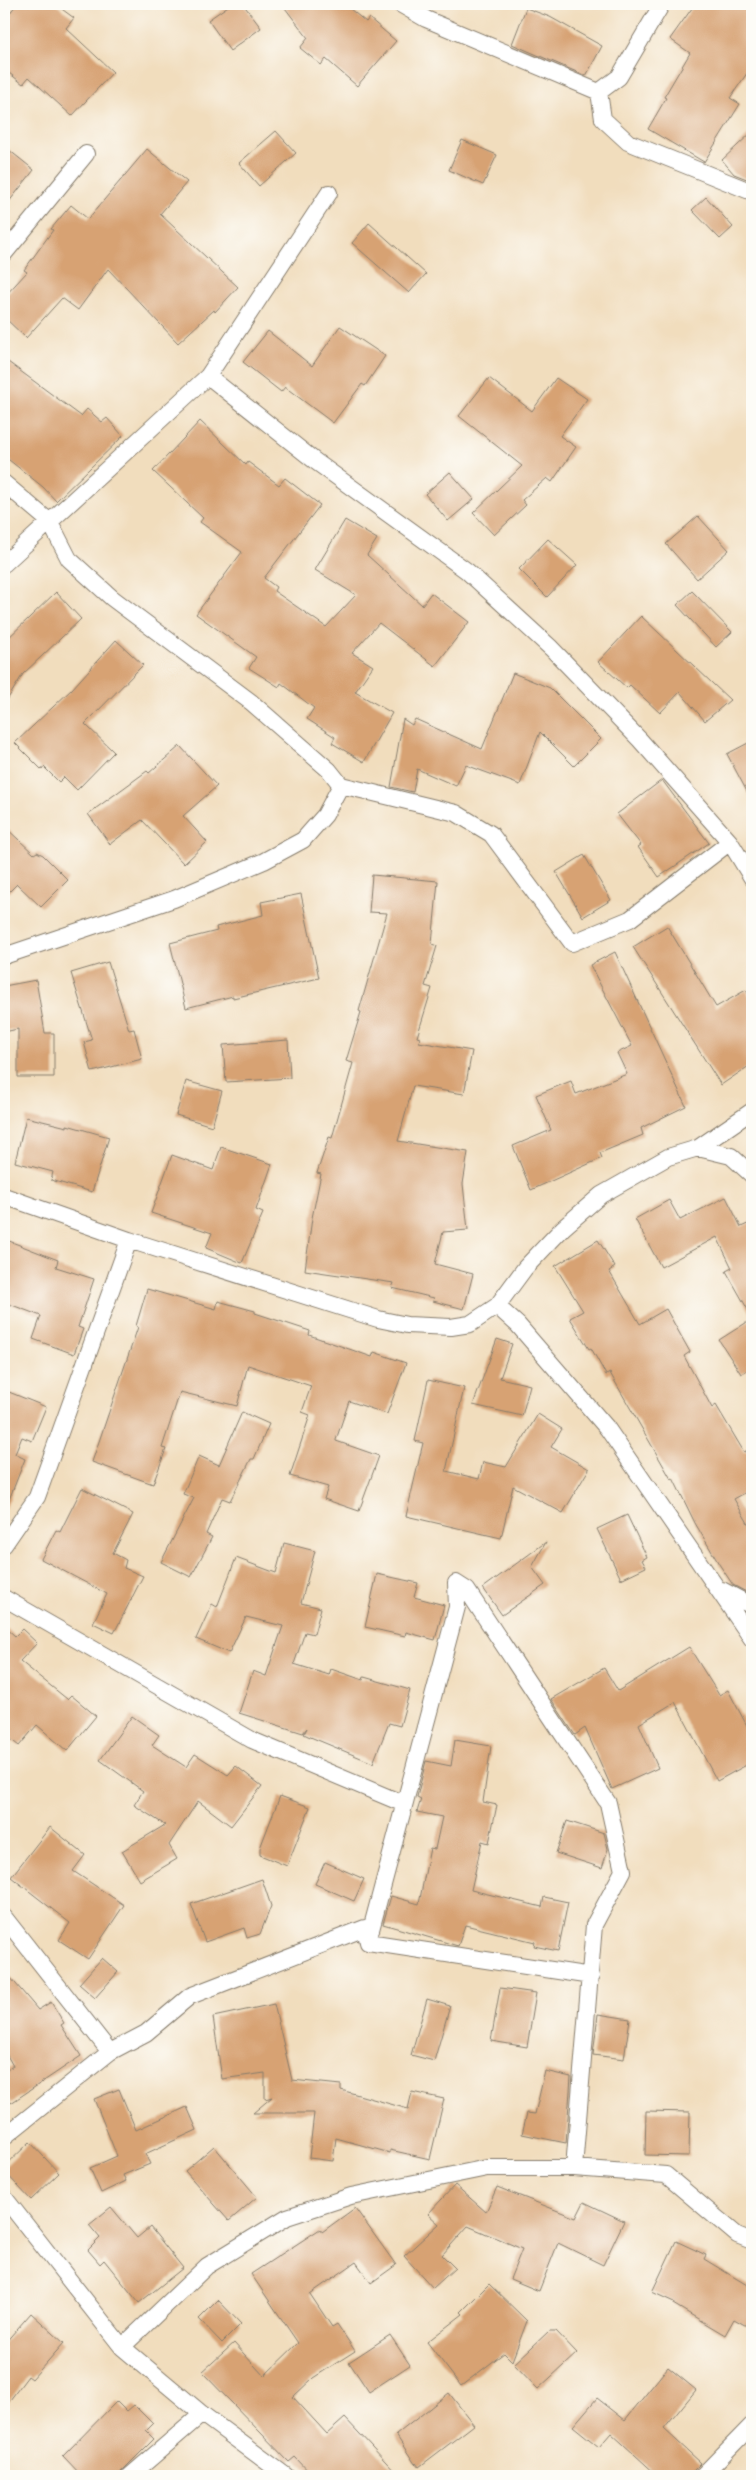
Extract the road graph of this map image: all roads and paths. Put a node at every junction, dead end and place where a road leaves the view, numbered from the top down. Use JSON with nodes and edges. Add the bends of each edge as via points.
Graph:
{"nodes":[{"id":1,"x":400,"y":4,"type":"edge"},
{"id":2,"x":662,"y":4,"type":"edge"},
{"id":3,"x":599,"y":92,"type":"junction"},
{"id":4,"x":86,"y":154,"type":"dead end"},
{"id":5,"x":752,"y":192,"type":"edge"},
{"id":6,"x":329,"y":193,"type":"dead end"},
{"id":7,"x":4,"y":254,"type":"edge"},
{"id":8,"x":208,"y":376,"type":"junction"},
{"id":9,"x":4,"y":483,"type":"edge"},
{"id":10,"x":50,"y":522,"type":"junction"},
{"id":11,"x":4,"y":564,"type":"edge"},
{"id":12,"x":342,"y":785,"type":"junction"},
{"id":13,"x":730,"y":842,"type":"junction"},
{"id":14,"x":752,"y":878,"type":"edge"},
{"id":15,"x":4,"y":956,"type":"edge"},
{"id":16,"x":752,"y":1111,"type":"edge"},
{"id":17,"x":698,"y":1148,"type":"junction"},
{"id":18,"x":752,"y":1175,"type":"edge"},
{"id":19,"x":4,"y":1196,"type":"edge"},
{"id":20,"x":129,"y":1240,"type":"junction"},
{"id":21,"x":497,"y":1306,"type":"junction"},
{"id":22,"x":4,"y":1545,"type":"edge"},
{"id":23,"x":718,"y":1587,"type":"junction"},
{"id":24,"x":4,"y":1598,"type":"edge"},
{"id":25,"x":752,"y":1606,"type":"edge"},
{"id":26,"x":752,"y":1640,"type":"edge"},
{"id":27,"x":404,"y":1804,"type":"junction"},
{"id":28,"x":4,"y":1917,"type":"edge"},
{"id":29,"x":368,"y":1942,"type":"junction"},
{"id":30,"x":591,"y":1976,"type":"junction"},
{"id":31,"x":110,"y":2052,"type":"junction"},
{"id":32,"x":4,"y":2137,"type":"edge"},
{"id":33,"x":574,"y":2168,"type":"junction"},
{"id":34,"x":4,"y":2197,"type":"edge"},
{"id":35,"x":752,"y":2241,"type":"edge"},
{"id":36,"x":122,"y":2347,"type":"junction"},
{"id":37,"x":202,"y":2414,"type":"junction"},
{"id":38,"x":752,"y":2425,"type":"edge"},
{"id":39,"x":130,"y":2476,"type":"edge"},
{"id":40,"x":286,"y":2476,"type":"edge"},
{"id":41,"x":702,"y":2476,"type":"edge"}],
"edges":[{"from":1,"to":3,"type":"street","via":[[426,19]]},
{"from":2,"to":3,"type":"street","via":[[619,77]]},
{"from":3,"to":5,"type":"street","via":[[603,119],[628,142]]},
{"from":4,"to":7,"type":"street"},
{"from":6,"to":8,"type":"street"},
{"from":8,"to":10,"type":"street"},
{"from":8,"to":13,"type":"street","via":[[315,462],[467,570],[551,648],[640,740]]},
{"from":9,"to":10,"type":"street"},
{"from":10,"to":11,"type":"street"},
{"from":10,"to":12,"type":"street","via":[[70,560],[251,702]]},
{"from":12,"to":13,"type":"street","via":[[456,814],[491,834],[572,944],[630,919]]},
{"from":12,"to":15,"type":"street","via":[[325,815],[303,840],[264,861],[174,899]]},
{"from":13,"to":14,"type":"street"},
{"from":16,"to":17,"type":"street"},
{"from":17,"to":18,"type":"street","via":[[730,1156]]},
{"from":17,"to":21,"type":"street","via":[[668,1156],[601,1195],[563,1228]]},
{"from":19,"to":20,"type":"street"},
{"from":20,"to":21,"type":"street","via":[[378,1319],[407,1325],[451,1327],[470,1324]]},
{"from":20,"to":22,"type":"street","via":[[37,1497]]},
{"from":21,"to":23,"type":"street","via":[[518,1325],[607,1428]]},
{"from":23,"to":25,"type":"street"},
{"from":23,"to":26,"type":"street"},
{"from":24,"to":27,"type":"street","via":[[252,1740]]},
{"from":27,"to":29,"type":"street"},
{"from":27,"to":30,"type":"street","via":[[458,1607],[456,1583],[467,1590],[608,1803],[623,1871],[594,1925]]},
{"from":28,"to":31,"type":"street"},
{"from":29,"to":30,"type":"street"},
{"from":29,"to":31,"type":"street","via":[[365,1928],[190,1996],[146,2033]]},
{"from":30,"to":33,"type":"street"},
{"from":31,"to":32,"type":"street"},
{"from":33,"to":35,"type":"street","via":[[666,2175],[737,2234]]},
{"from":33,"to":36,"type":"street","via":[[487,2168],[351,2196],[287,2217],[207,2266]]},
{"from":34,"to":36,"type":"street"},
{"from":36,"to":37,"type":"street"},
{"from":37,"to":39,"type":"street"},
{"from":37,"to":40,"type":"street"},
{"from":38,"to":41,"type":"street"}]}
